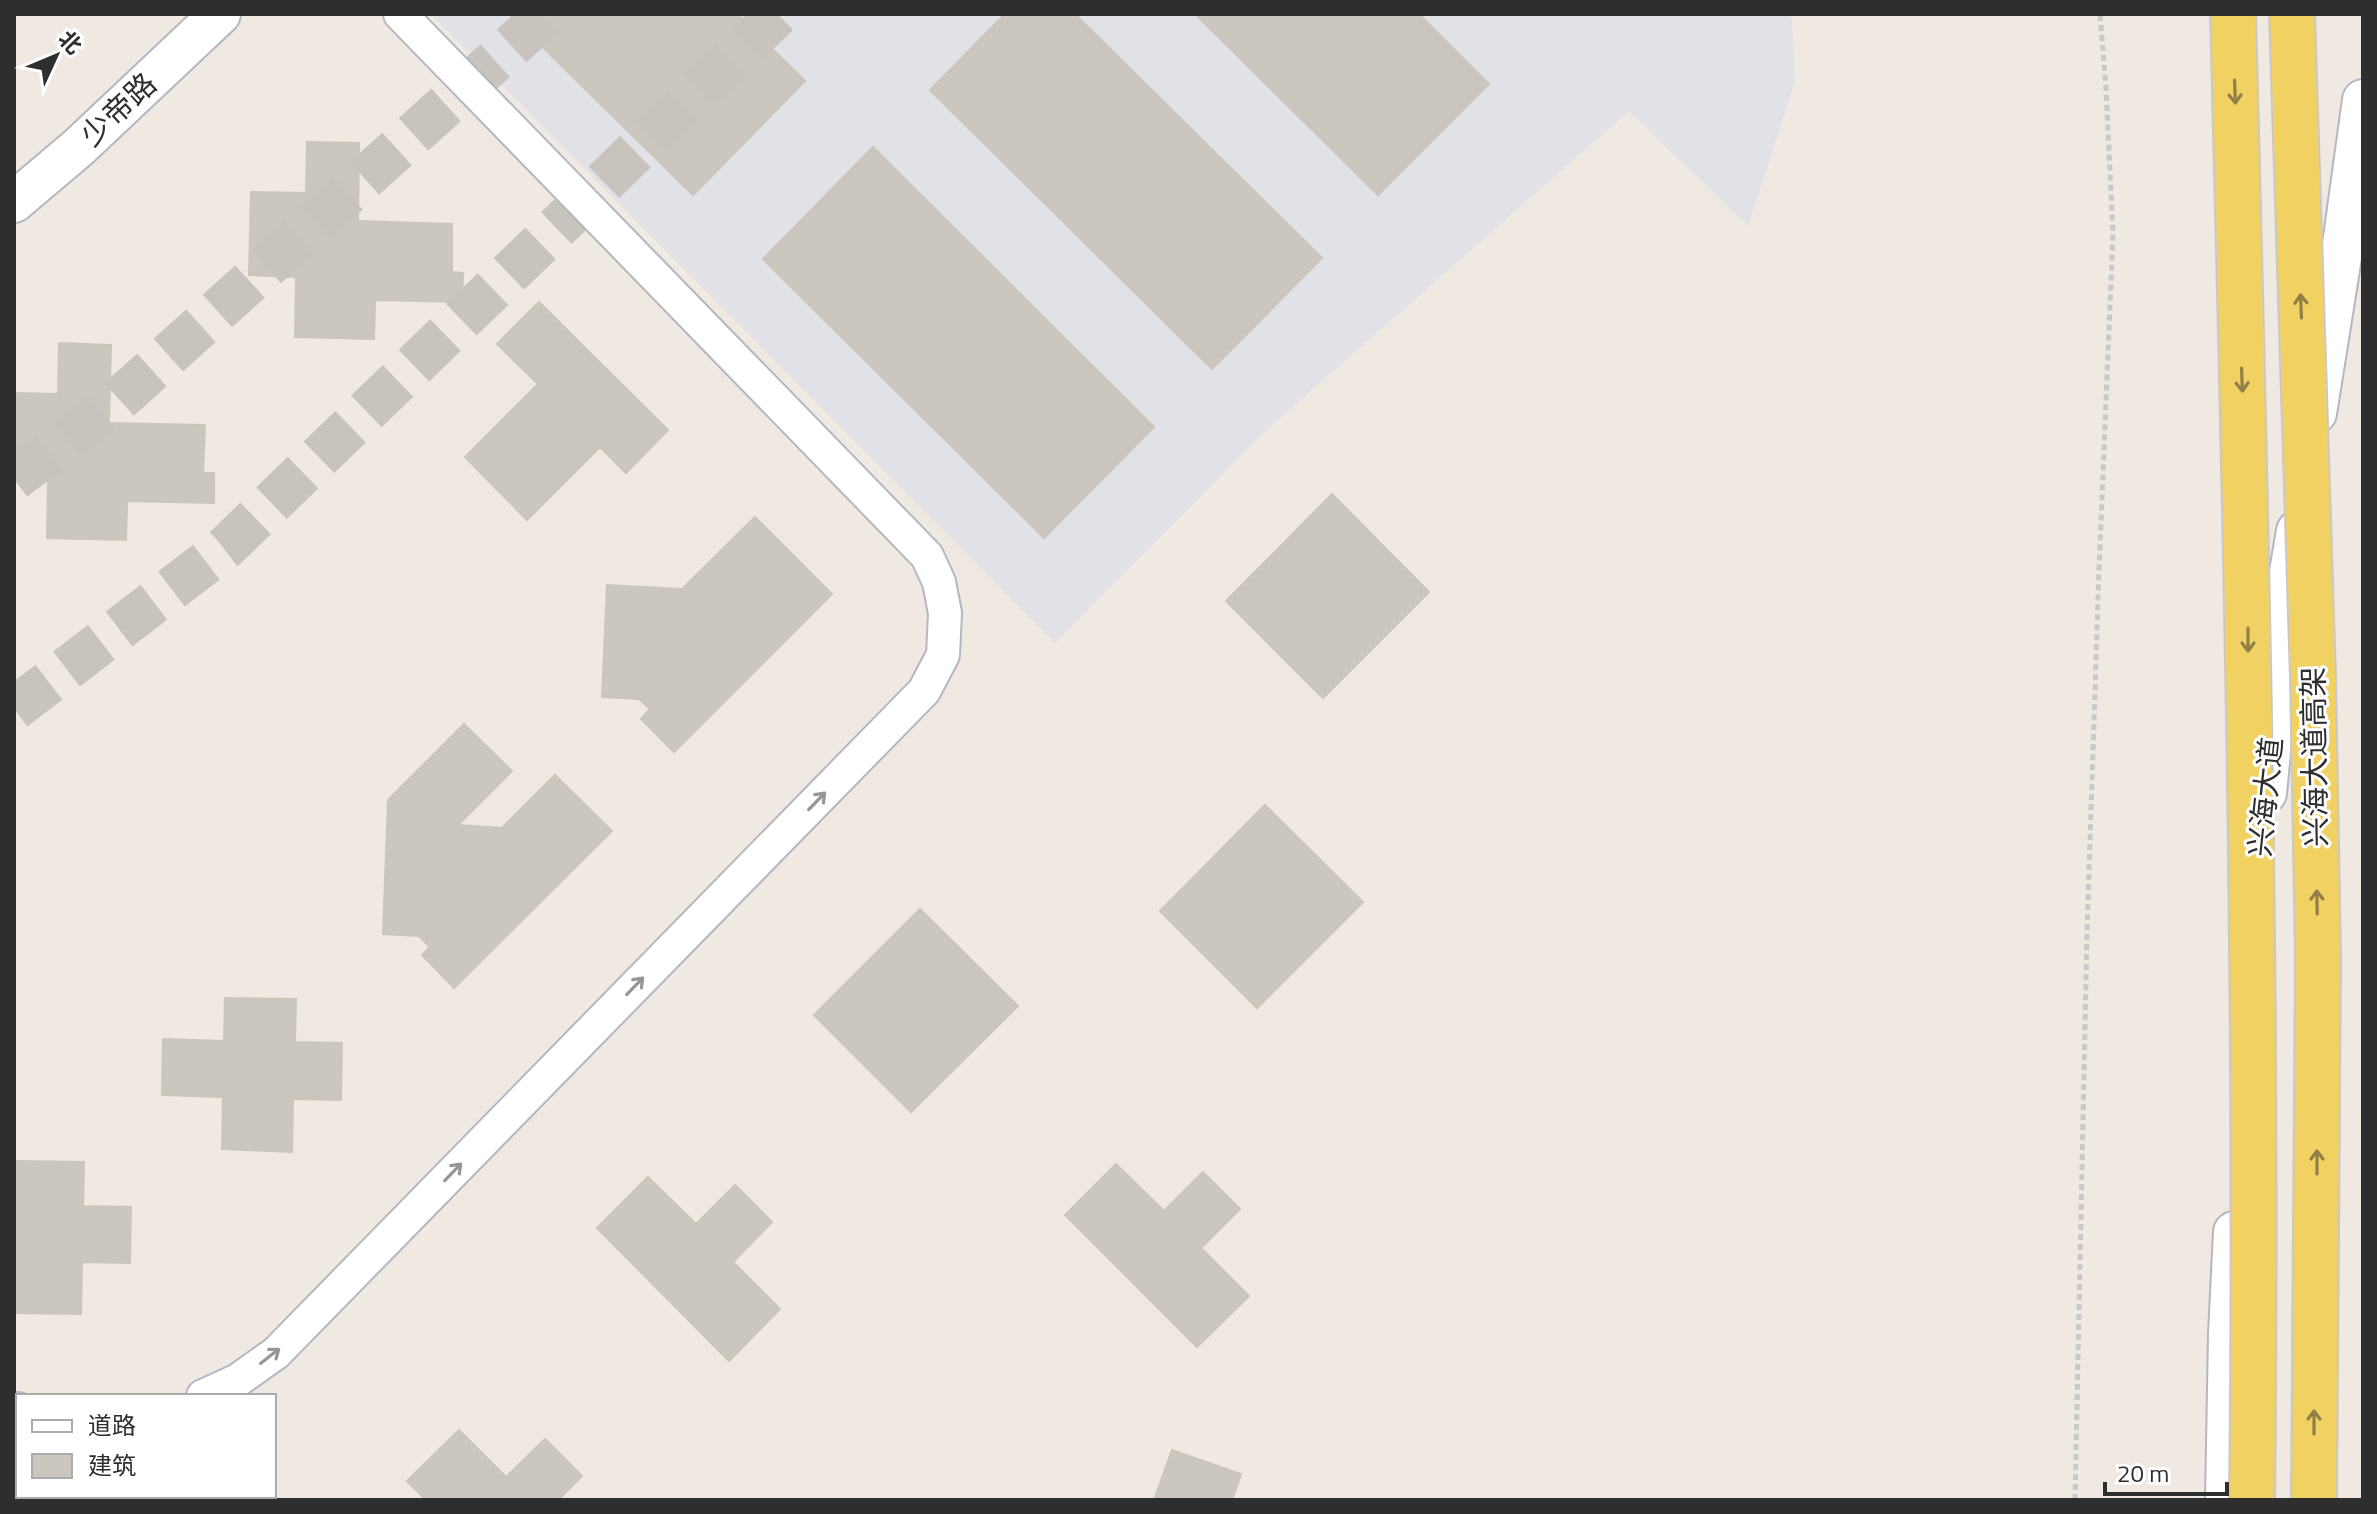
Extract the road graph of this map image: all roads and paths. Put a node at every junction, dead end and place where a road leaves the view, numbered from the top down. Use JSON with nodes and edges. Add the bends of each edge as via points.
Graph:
{"nodes":[{"id":1,"x":220,"y":14,"type":"edge"},
{"id":2,"x":400,"y":14,"type":"edge"},
{"id":3,"x":2100,"y":14,"type":"edge"},
{"id":4,"x":2233,"y":14,"type":"edge"},
{"id":5,"x":2292,"y":14,"type":"edge"},
{"id":6,"x":2363,"y":100,"type":"edge"},
{"id":7,"x":14,"y":202,"type":"edge"},
{"id":8,"x":207,"y":1394,"type":"edge"},
{"id":9,"x":2075,"y":1500,"type":"edge"},
{"id":10,"x":2226,"y":1500,"type":"edge"},
{"id":11,"x":2252,"y":1500,"type":"edge"},
{"id":12,"x":2314,"y":1500,"type":"edge"}],
"edges":[{"from":1,"to":7,"type":"street","name":"少帝路"},
{"from":8,"to":2,"type":"street","one_way":true,"via":[[276,1353],[924,691],[943,655],[945,613],[927,556]]},
{"from":3,"to":9,"type":"path","via":[[2113,234],[2088,916]]},
{"from":4,"to":11,"type":"main road","one_way":true,"bridge":true,"via":[[2248,588],[2255,1246]]},
{"from":12,"to":5,"type":"main road","name":"兴海大道高架","one_way":true,"bridge":true,"via":[[2318,942]]},
{"from":6,"to":10,"type":"street","name":"兴海大道","via":[[2284,608],[2248,977]]}]}
